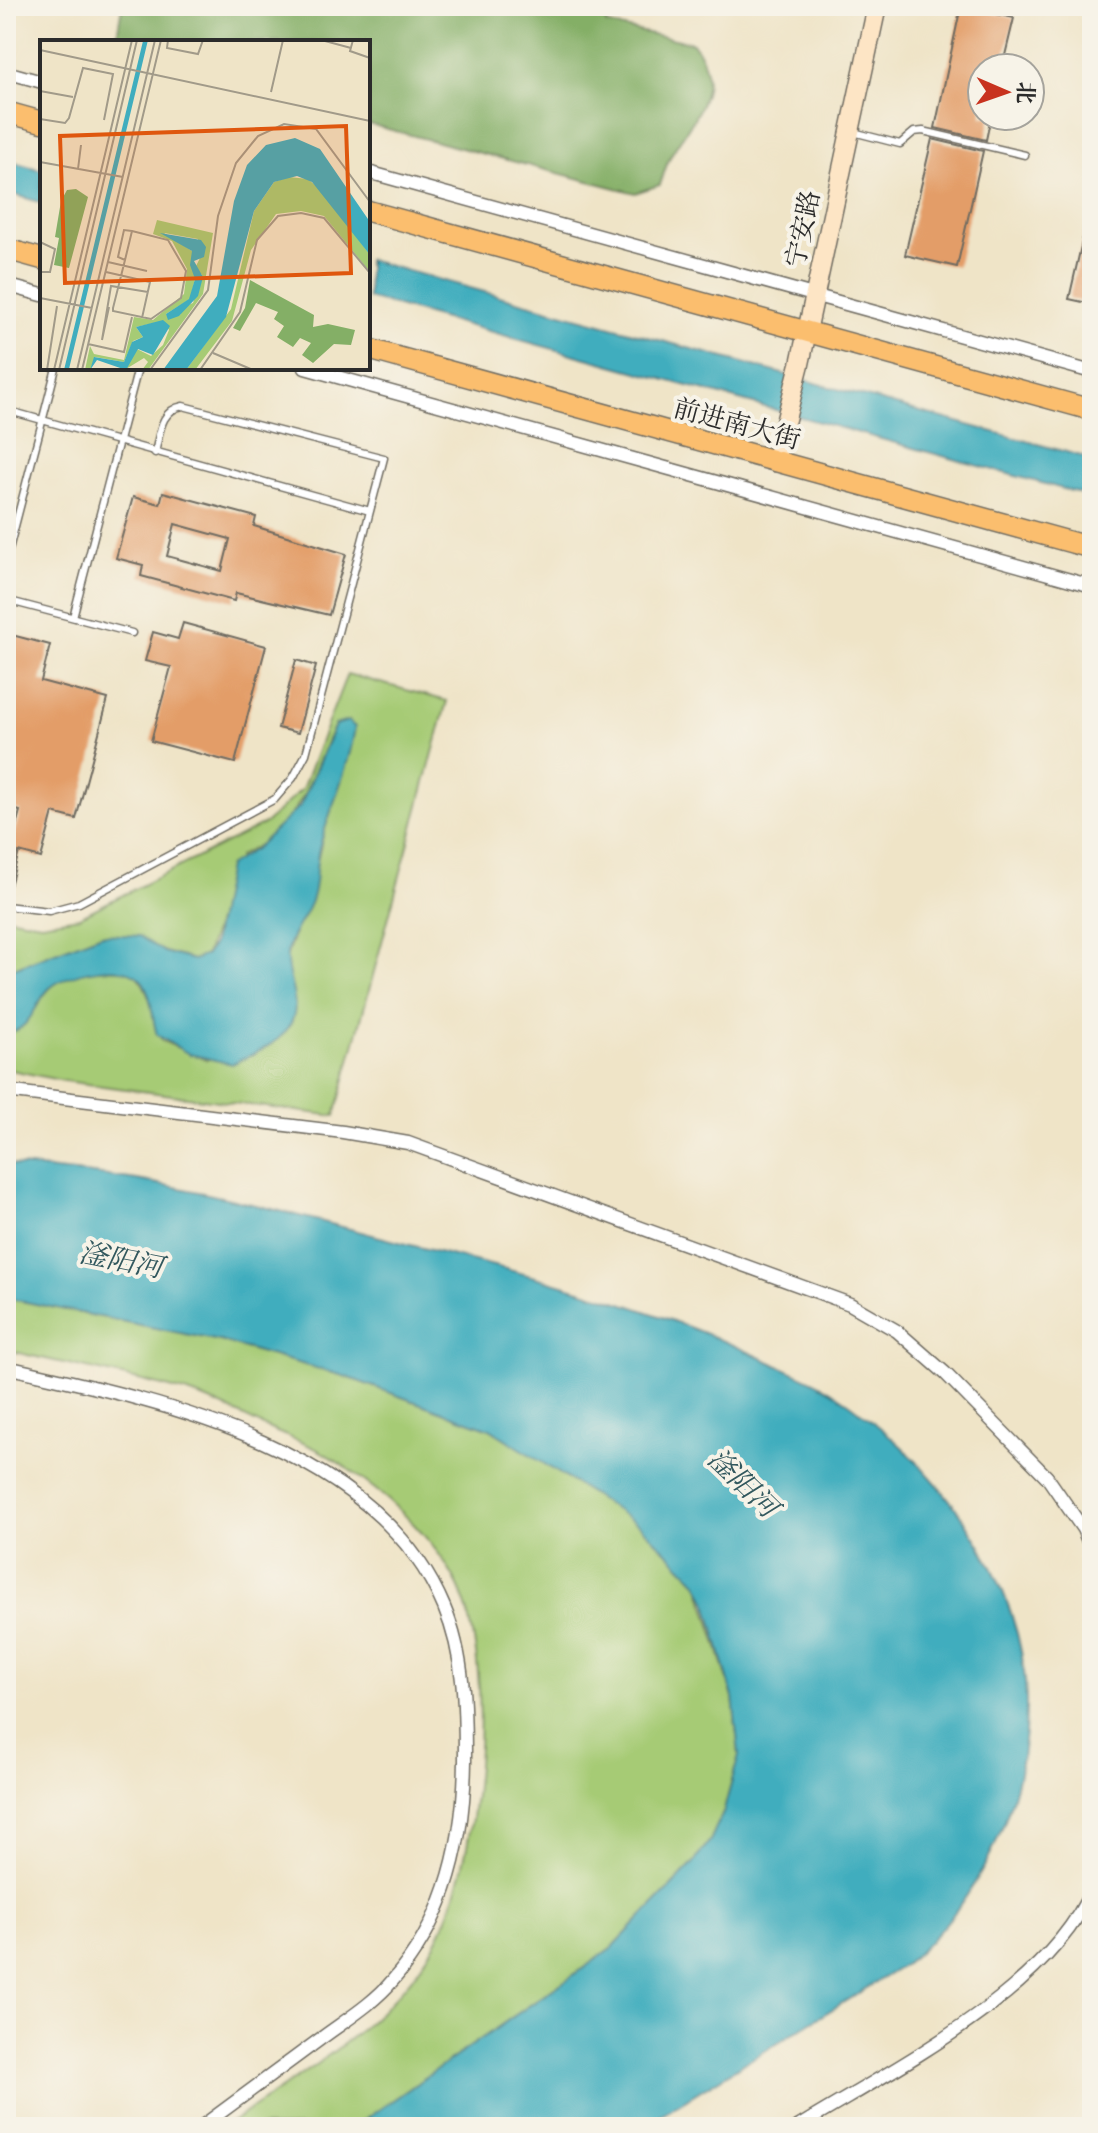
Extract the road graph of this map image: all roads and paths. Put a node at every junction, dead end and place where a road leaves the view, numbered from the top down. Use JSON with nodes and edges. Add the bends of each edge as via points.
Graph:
{"nodes":[{"id":1,"x":877,"y":6,"type":"edge"},
{"id":2,"x":6,"y":72,"type":"edge"},
{"id":3,"x":40,"y":81,"type":"edge"},
{"id":4,"x":6,"y":112,"type":"edge"},
{"id":5,"x":40,"y":121,"type":"edge"},
{"id":6,"x":850,"y":131,"type":"junction"},
{"id":7,"x":1025,"y":155,"type":"dead end"},
{"id":8,"x":370,"y":173,"type":"edge"},
{"id":9,"x":370,"y":212,"type":"edge"},
{"id":10,"x":6,"y":249,"type":"edge"},
{"id":11,"x":40,"y":258,"type":"edge"},
{"id":12,"x":6,"y":285,"type":"edge"},
{"id":13,"x":40,"y":294,"type":"edge"},
{"id":14,"x":815,"y":296,"type":"junction"},
{"id":15,"x":807,"y":332,"type":"junction"},
{"id":16,"x":370,"y":350,"type":"edge"},
{"id":17,"x":56,"y":370,"type":"edge"},
{"id":18,"x":137,"y":370,"type":"edge"},
{"id":19,"x":312,"y":370,"type":"edge"},
{"id":20,"x":1092,"y":372,"type":"edge"},
{"id":21,"x":6,"y":410,"type":"edge"},
{"id":22,"x":1092,"y":410,"type":"edge"},
{"id":23,"x":43,"y":421,"type":"junction"},
{"id":24,"x":118,"y":442,"type":"junction"},
{"id":25,"x":155,"y":453,"type":"junction"},
{"id":26,"x":775,"y":462,"type":"junction"},
{"id":27,"x":370,"y":511,"type":"junction"},
{"id":28,"x":1092,"y":548,"type":"edge"},
{"id":29,"x":6,"y":561,"type":"edge"},
{"id":30,"x":1092,"y":586,"type":"edge"},
{"id":31,"x":6,"y":600,"type":"edge"},
{"id":32,"x":73,"y":617,"type":"junction"},
{"id":33,"x":132,"y":633,"type":"dead end"},
{"id":34,"x":6,"y":906,"type":"edge"},
{"id":35,"x":6,"y":1091,"type":"edge"},
{"id":36,"x":6,"y":1367,"type":"edge"},
{"id":37,"x":1092,"y":1551,"type":"edge"},
{"id":38,"x":1092,"y":1889,"type":"edge"},
{"id":39,"x":201,"y":2127,"type":"edge"},
{"id":40,"x":798,"y":2127,"type":"edge"}],
"edges":[{"from":1,"to":6,"type":"street","name":"宁安路"},
{"from":2,"to":3,"type":"street"},
{"from":4,"to":5,"type":"main road"},
{"from":6,"to":7,"type":"lane","via":[[900,144],[923,131]]},
{"from":6,"to":14,"type":"street","name":"宁安路"},
{"from":8,"to":14,"type":"street"},
{"from":9,"to":15,"type":"main road"},
{"from":10,"to":11,"type":"main road"},
{"from":12,"to":13,"type":"street"},
{"from":14,"to":15,"type":"street","name":"宁安路"},
{"from":14,"to":20,"type":"street"},
{"from":15,"to":22,"type":"main road"},
{"from":15,"to":26,"type":"street","name":"宁安路"},
{"from":16,"to":26,"type":"main road","name":"前进南大街"},
{"from":17,"to":23,"type":"lane"},
{"from":18,"to":24,"type":"lane"},
{"from":19,"to":30,"type":"street"},
{"from":21,"to":23,"type":"lane"},
{"from":23,"to":24,"type":"lane"},
{"from":23,"to":29,"type":"lane"},
{"from":24,"to":25,"type":"lane"},
{"from":24,"to":32,"type":"lane"},
{"from":25,"to":27,"type":"lane"},
{"from":25,"to":27,"type":"lane","via":[[166,414],[183,406],[384,458]]},
{"from":26,"to":28,"type":"main road","name":"前进南大街"},
{"from":27,"to":34,"type":"lane","via":[[306,754],[283,793],[79,903],[49,911]]},
{"from":31,"to":32,"type":"lane"},
{"from":32,"to":33,"type":"lane"},
{"from":35,"to":37,"type":"street","via":[[408,1143],[850,1304],[897,1331],[945,1373],[1047,1477]]},
{"from":36,"to":39,"type":"street","via":[[191,1414],[272,1445],[324,1473],[370,1507],[420,1563],[444,1607],[459,1659],[464,1780],[450,1878],[436,1915],[392,1981]]},
{"from":38,"to":40,"type":"street","via":[[1082,1911],[1030,1972],[954,2031]]}]}
